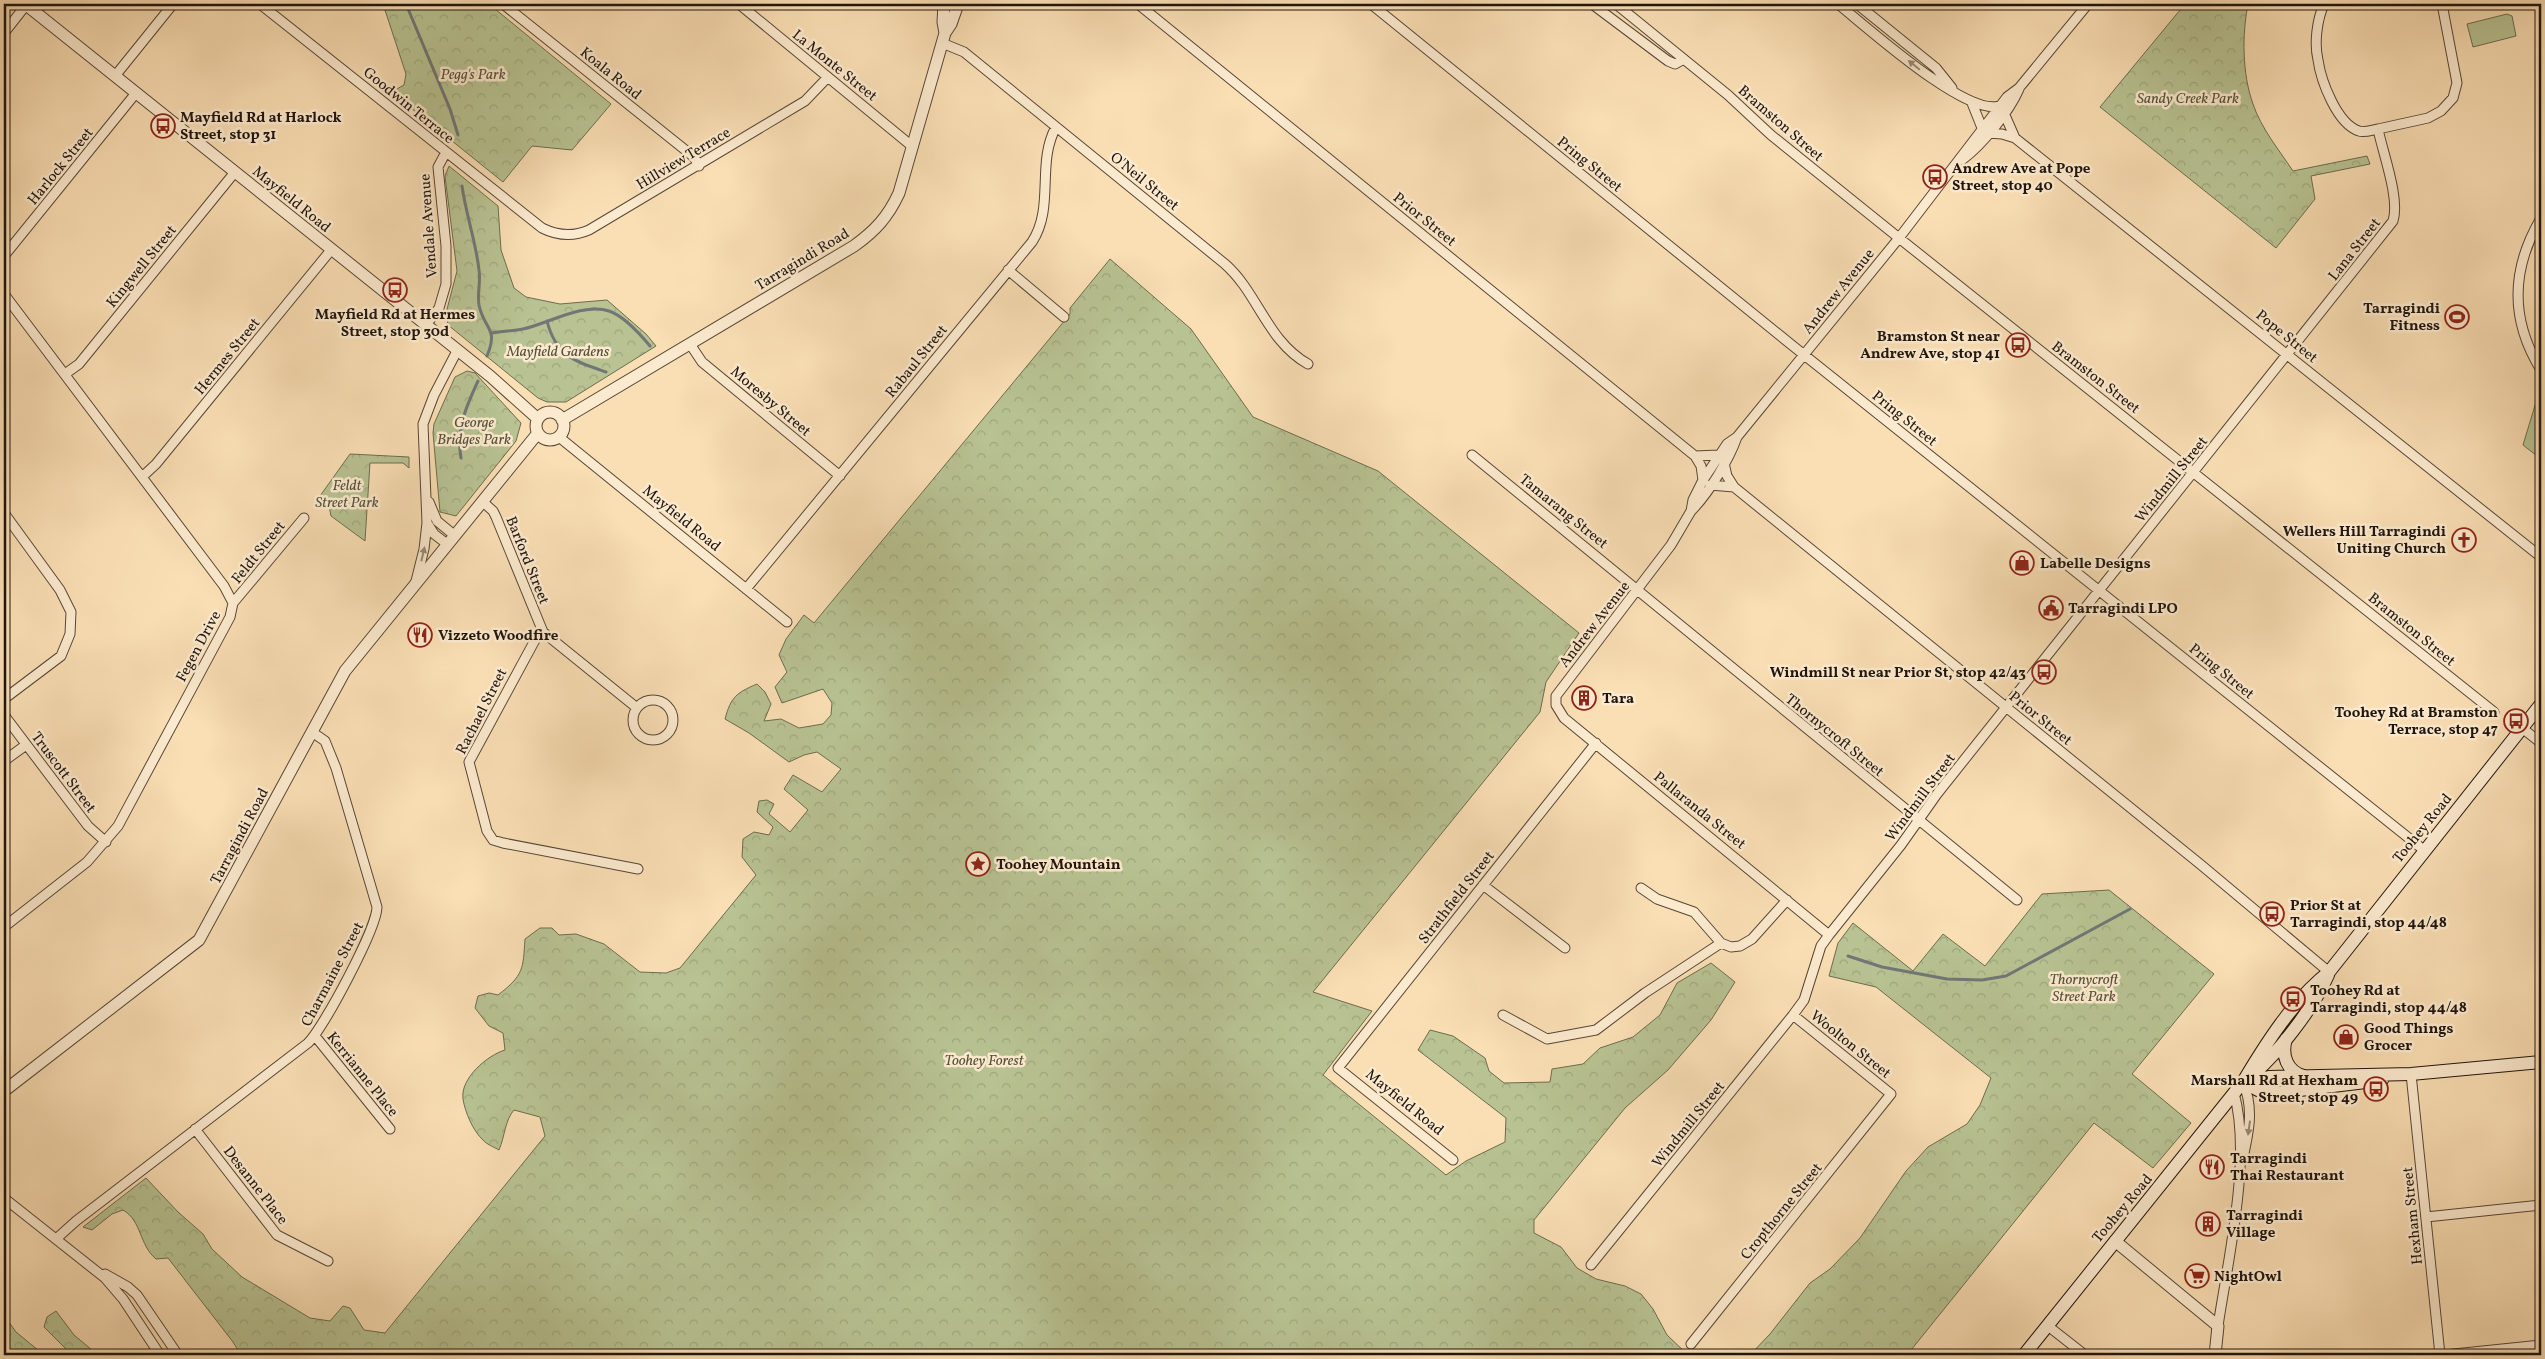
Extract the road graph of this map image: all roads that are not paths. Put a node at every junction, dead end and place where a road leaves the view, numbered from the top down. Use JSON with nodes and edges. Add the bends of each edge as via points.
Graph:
{"nodes":[{"id":1,"x":26,"y":4,"type":"edge"},
{"id":2,"x":174,"y":4,"type":"edge"},
{"id":3,"x":260,"y":4,"type":"edge"},
{"id":4,"x":503,"y":4,"type":"edge"},
{"id":5,"x":739,"y":4,"type":"edge"},
{"id":6,"x":944,"y":4,"type":"edge"},
{"id":7,"x":958,"y":4,"type":"edge"},
{"id":8,"x":1138,"y":4,"type":"edge"},
{"id":9,"x":1371,"y":4,"type":"edge"},
{"id":10,"x":1592,"y":4,"type":"edge"},
{"id":11,"x":1616,"y":4,"type":"edge"},
{"id":12,"x":1838,"y":4,"type":"edge"},
{"id":13,"x":1857,"y":4,"type":"edge"},
{"id":14,"x":2088,"y":4,"type":"edge"},
{"id":15,"x":2324,"y":4,"type":"edge"},
{"id":16,"x":2442,"y":4,"type":"edge"},
{"id":17,"x":4,"y":33,"type":"edge"},
{"id":18,"x":944,"y":38,"type":"junction"},
{"id":19,"x":1684,"y":59,"type":"junction"},
{"id":20,"x":115,"y":76,"type":"junction"},
{"id":21,"x":828,"y":77,"type":"junction"},
{"id":22,"x":1955,"y":92,"type":"junction"},
{"id":23,"x":136,"y":93,"type":"junction"},
{"id":24,"x":1972,"y":103,"type":"junction"},
{"id":25,"x":2002,"y":110,"type":"junction"},
{"id":26,"x":1056,"y":127,"type":"junction"},
{"id":27,"x":2378,"y":129,"type":"junction"},
{"id":28,"x":1985,"y":130,"type":"junction"},
{"id":29,"x":2015,"y":138,"type":"junction"},
{"id":30,"x":913,"y":147,"type":"junction"},
{"id":31,"x":446,"y":152,"type":"junction"},
{"id":32,"x":699,"y":166,"type":"junction"},
{"id":33,"x":234,"y":172,"type":"junction"},
{"id":34,"x":2541,"y":218,"type":"edge"},
{"id":35,"x":542,"y":228,"type":"joint"},
{"id":36,"x":1899,"y":238,"type":"junction"},
{"id":37,"x":331,"y":250,"type":"junction"},
{"id":38,"x":4,"y":256,"type":"edge"},
{"id":39,"x":1008,"y":270,"type":"junction"},
{"id":40,"x":4,"y":294,"type":"edge"},
{"id":41,"x":1064,"y":317,"type":"dead end"},
{"id":42,"x":425,"y":326,"type":"junction"},
{"id":43,"x":690,"y":344,"type":"junction"},
{"id":44,"x":457,"y":350,"type":"junction"},
{"id":45,"x":2288,"y":354,"type":"junction"},
{"id":46,"x":1804,"y":355,"type":"junction"},
{"id":47,"x":1308,"y":364,"type":"dead end"},
{"id":48,"x":2541,"y":370,"type":"edge"},
{"id":49,"x":65,"y":374,"type":"junction"},
{"id":50,"x":538,"y":419,"type":"junction"},
{"id":51,"x":562,"y":420,"type":"junction"},
{"id":52,"x":538,"y":433,"type":"junction"},
{"id":53,"x":559,"y":437,"type":"junction"},
{"id":54,"x":1472,"y":454,"type":"dead end"},
{"id":55,"x":1695,"y":456,"type":"junction"},
{"id":56,"x":1721,"y":459,"type":"junction"},
{"id":57,"x":2194,"y":472,"type":"junction"},
{"id":58,"x":840,"y":476,"type":"junction"},
{"id":59,"x":142,"y":477,"type":"junction"},
{"id":60,"x":1707,"y":483,"type":"junction"},
{"id":61,"x":1734,"y":487,"type":"junction"},
{"id":62,"x":428,"y":500,"type":"junction"},
{"id":63,"x":482,"y":501,"type":"junction"},
{"id":64,"x":4,"y":513,"type":"edge"},
{"id":65,"x":304,"y":518,"type":"dead end"},
{"id":66,"x":428,"y":523,"type":"junction"},
{"id":67,"x":450,"y":540,"type":"junction"},
{"id":68,"x":2541,"y":557,"type":"edge"},
{"id":69,"x":415,"y":584,"type":"junction"},
{"id":70,"x":746,"y":590,"type":"junction"},
{"id":71,"x":1637,"y":590,"type":"junction"},
{"id":72,"x":2100,"y":590,"type":"junction"},
{"id":73,"x":233,"y":603,"type":"junction"},
{"id":74,"x":787,"y":622,"type":"dead end"},
{"id":75,"x":541,"y":629,"type":"junction"},
{"id":76,"x":4,"y":699,"type":"edge"},
{"id":77,"x":2541,"y":704,"type":"edge"},
{"id":78,"x":1556,"y":705,"type":"joint"},
{"id":79,"x":637,"y":708,"type":"junction"},
{"id":80,"x":2007,"y":709,"type":"junction"},
{"id":81,"x":2494,"y":712,"type":"dead end"},
{"id":82,"x":4,"y":715,"type":"edge"},
{"id":83,"x":2522,"y":728,"type":"junction"},
{"id":84,"x":312,"y":732,"type":"junction"},
{"id":85,"x":1596,"y":743,"type":"junction"},
{"id":86,"x":2541,"y":743,"type":"edge"},
{"id":87,"x":26,"y":744,"type":"junction"},
{"id":88,"x":4,"y":761,"type":"edge"},
{"id":89,"x":1919,"y":820,"type":"junction"},
{"id":90,"x":106,"y":842,"type":"junction"},
{"id":91,"x":2425,"y":851,"type":"junction"},
{"id":92,"x":638,"y":869,"type":"dead end"},
{"id":93,"x":1483,"y":885,"type":"junction"},
{"id":94,"x":1641,"y":888,"type":"dead end"},
{"id":95,"x":1787,"y":900,"type":"junction"},
{"id":96,"x":2017,"y":900,"type":"dead end"},
{"id":97,"x":4,"y":927,"type":"edge"},
{"id":98,"x":1829,"y":935,"type":"junction"},
{"id":99,"x":1721,"y":943,"type":"junction"},
{"id":100,"x":1565,"y":948,"type":"dead end"},
{"id":101,"x":2328,"y":972,"type":"junction"},
{"id":102,"x":1503,"y":1015,"type":"dead end"},
{"id":103,"x":1793,"y":1016,"type":"junction"},
{"id":104,"x":2288,"y":1035,"type":"junction"},
{"id":105,"x":315,"y":1036,"type":"junction"},
{"id":106,"x":2541,"y":1041,"type":"edge"},
{"id":107,"x":2541,"y":1062,"type":"edge"},
{"id":108,"x":1338,"y":1068,"type":"joint"},
{"id":109,"x":2411,"y":1074,"type":"junction"},
{"id":110,"x":2307,"y":1076,"type":"junction"},
{"id":111,"x":2243,"y":1082,"type":"junction"},
{"id":112,"x":4,"y":1091,"type":"edge"},
{"id":113,"x":2234,"y":1093,"type":"junction"},
{"id":114,"x":1891,"y":1094,"type":"joint"},
{"id":115,"x":195,"y":1129,"type":"junction"},
{"id":116,"x":390,"y":1129,"type":"dead end"},
{"id":117,"x":2243,"y":1144,"type":"junction"},
{"id":118,"x":1453,"y":1160,"type":"dead end"},
{"id":119,"x":4,"y":1198,"type":"edge"},
{"id":120,"x":2541,"y":1205,"type":"edge"},
{"id":121,"x":2426,"y":1217,"type":"junction"},
{"id":122,"x":56,"y":1239,"type":"junction"},
{"id":123,"x":2115,"y":1241,"type":"junction"},
{"id":124,"x":328,"y":1261,"type":"dead end"},
{"id":125,"x":90,"y":1265,"type":"junction"},
{"id":126,"x":1591,"y":1265,"type":"dead end"},
{"id":127,"x":2048,"y":1326,"type":"junction"},
{"id":128,"x":2218,"y":1326,"type":"junction"},
{"id":129,"x":1691,"y":1344,"type":"dead end"},
{"id":130,"x":2541,"y":1345,"type":"edge"},
{"id":131,"x":160,"y":1355,"type":"edge"},
{"id":132,"x":178,"y":1355,"type":"edge"},
{"id":133,"x":2024,"y":1355,"type":"edge"},
{"id":134,"x":2085,"y":1355,"type":"edge"},
{"id":135,"x":2215,"y":1355,"type":"edge"},
{"id":136,"x":2440,"y":1355,"type":"edge"},
{"id":137,"x":2444,"y":1355,"type":"edge"}],
"edges":[{"from":1,"to":17,"type":"street"},
{"from":1,"to":20,"type":"street","name":"Mayfield Road"},
{"from":2,"to":20,"type":"street"},
{"from":3,"to":31,"type":"street","name":"Goodwin Terrace"},
{"from":4,"to":32,"type":"street","name":"Koala Road","via":[[694,157]]},
{"from":5,"to":21,"type":"street","name":"La Monte Street"},
{"from":6,"to":18,"type":"street","name":"Tarragindi Road"},
{"from":7,"to":18,"type":"street","name":"Tarragindi Road"},
{"from":8,"to":55,"type":"street","name":"Prior Street"},
{"from":9,"to":46,"type":"street","name":"Pring Street"},
{"from":10,"to":19,"type":"street","via":[[1668,61],[1675,64]]},
{"from":11,"to":19,"type":"street","name":"Bramston Street"},
{"from":22,"to":12,"type":"street","one_way":true,"via":[[1932,79]]},
{"from":13,"to":22,"type":"street","via":[[1936,68]]},
{"from":14,"to":25,"type":"street","name":"Andrew Avenue","via":[[2019,88],[2014,101]]},
{"from":15,"to":27,"type":"street","via":[[2316,38],[2317,60],[2325,87],[2338,112],[2353,128],[2361,132]]},
{"from":16,"to":27,"type":"street","via":[[2457,84],[2453,98],[2441,111],[2428,118]]},
{"from":18,"to":26,"type":"street","name":"O'Neil Street"},
{"from":18,"to":30,"type":"street","name":"Tarragindi Road"},
{"from":19,"to":36,"type":"street","name":"Bramston Street","via":[[1771,135]]},
{"from":20,"to":23,"type":"street","name":"Mayfield Road"},
{"from":21,"to":30,"type":"street","name":"La Monte Street"},
{"from":21,"to":32,"type":"street","name":"Hillview Terrace","via":[[805,100]]},
{"from":22,"to":24,"type":"street"},
{"from":23,"to":33,"type":"street","name":"Mayfield Road"},
{"from":23,"to":38,"type":"street","name":"Harlock Street"},
{"from":24,"to":25,"type":"street"},
{"from":24,"to":28,"type":"street"},
{"from":25,"to":28,"type":"street","name":"Andrew Avenue"},
{"from":25,"to":29,"type":"street","name":"Pope Street"},
{"from":26,"to":39,"type":"street","name":"Rabaul Street","via":[[1046,152],[1043,220],[1032,242]]},
{"from":26,"to":47,"type":"street","name":"O'Neil Street","via":[[1236,274],[1264,320],[1291,352]]},
{"from":27,"to":45,"type":"street","name":"Lana Street","via":[[2394,198],[2396,212],[2393,221]]},
{"from":28,"to":29,"type":"street","name":"Pope Street"},
{"from":28,"to":36,"type":"street","name":"Andrew Avenue","via":[[1974,150],[1960,161]]},
{"from":29,"to":45,"type":"street","name":"Pope Street"},
{"from":30,"to":43,"type":"street","name":"Tarragindi Road","via":[[893,207],[877,229]]},
{"from":31,"to":35,"type":"street","name":"Goodwin Terrace"},
{"from":31,"to":42,"type":"street","name":"Vendale Avenue","via":[[438,167],[447,275],[439,308]]},
{"from":32,"to":35,"type":"street","name":"Hillview Terrace","via":[[580,234],[561,234]]},
{"from":33,"to":37,"type":"street","name":"Mayfield Road"},
{"from":33,"to":49,"type":"street","name":"Kingwell Street","via":[[79,364]]},
{"from":34,"to":48,"type":"street","via":[[2520,266],[2518,295],[2521,326],[2529,350]]},
{"from":36,"to":46,"type":"street","name":"Andrew Avenue"},
{"from":36,"to":57,"type":"street","name":"Bramston Street"},
{"from":37,"to":42,"type":"street","name":"Mayfield Road"},
{"from":37,"to":59,"type":"street","name":"Hermes Street"},
{"from":39,"to":41,"type":"street"},
{"from":39,"to":58,"type":"street","name":"Rabaul Street"},
{"from":40,"to":49,"type":"street","name":"Fegen Drive"},
{"from":42,"to":44,"type":"street","name":"Mayfield Road"},
{"from":43,"to":51,"type":"street","name":"Tarragindi Road"},
{"from":43,"to":58,"type":"street","name":"Moresby Street","via":[[702,362]]},
{"from":44,"to":50,"type":"street","name":"Mayfield Road"},
{"from":44,"to":62,"type":"street","via":[[423,424]]},
{"from":45,"to":57,"type":"street","name":"Windmill Street"},
{"from":45,"to":68,"type":"street","name":"Pope Street"},
{"from":46,"to":56,"type":"street","name":"Andrew Avenue","via":[[1728,444]]},
{"from":46,"to":72,"type":"street","name":"Pring Street"},
{"from":49,"to":59,"type":"street","name":"Fegen Drive"},
{"from":50,"to":51,"type":"street","via":[[550,413]]},
{"from":50,"to":52,"type":"street"},
{"from":51,"to":53,"type":"street","via":[[563,429]]},
{"from":52,"to":53,"type":"street","via":[[548,440]]},
{"from":52,"to":63,"type":"street","name":"Tarragindi Road"},
{"from":53,"to":70,"type":"street","name":"Mayfield Road"},
{"from":54,"to":71,"type":"street","name":"Tamarang Street"},
{"from":55,"to":56,"type":"street"},
{"from":55,"to":60,"type":"street"},
{"from":56,"to":60,"type":"street","name":"Andrew Avenue"},
{"from":56,"to":61,"type":"street","name":"Prior Street"},
{"from":57,"to":72,"type":"street","name":"Windmill Street"},
{"from":57,"to":81,"type":"street","name":"Bramston Street"},
{"from":58,"to":70,"type":"street","name":"Rabaul Street"},
{"from":59,"to":73,"type":"street","name":"Fegen Drive","via":[[224,586]]},
{"from":60,"to":61,"type":"street"},
{"from":60,"to":71,"type":"street","name":"Andrew Avenue","via":[[1693,500],[1691,511],[1671,545]]},
{"from":61,"to":80,"type":"street","name":"Prior Street"},
{"from":62,"to":66,"type":"street"},
{"from":62,"to":67,"type":"street"},
{"from":63,"to":67,"type":"street","name":"Tarragindi Road"},
{"from":63,"to":75,"type":"street","name":"Barford Street","via":[[496,517]]},
{"from":64,"to":76,"type":"street","via":[[60,590],[71,612],[70,634],[61,656]]},
{"from":65,"to":73,"type":"street","name":"Feldt Street"},
{"from":66,"to":67,"type":"street","via":[[432,532]]},
{"from":69,"to":66,"type":"street","one_way":true},
{"from":67,"to":69,"type":"street","name":"Tarragindi Road"},
{"from":69,"to":84,"type":"street","name":"Tarragindi Road","via":[[348,667]]},
{"from":70,"to":74,"type":"street","name":"Mayfield Road"},
{"from":71,"to":78,"type":"street","name":"Andrew Avenue","via":[[1559,692]]},
{"from":71,"to":89,"type":"street","name":"Thornycroft Street"},
{"from":72,"to":80,"type":"street","name":"Windmill Street"},
{"from":72,"to":91,"type":"street","name":"Pring Street"},
{"from":73,"to":90,"type":"street","name":"Fegen Drive","via":[[225,626],[118,826]]},
{"from":75,"to":79,"type":"street","name":"Barford Street"},
{"from":75,"to":92,"type":"street","name":"Rachael Street","via":[[469,760],[487,831],[493,840],[503,844]]},
{"from":77,"to":83,"type":"main road","name":"Toohey Road"},
{"from":78,"to":85,"type":"street","name":"Pallaranda Street","via":[[1564,718]]},
{"from":79,"to":79,"type":"street","via":[[652,700],[667,706],[672,721],[668,733],[654,740],[639,734],[633,723]]},
{"from":80,"to":89,"type":"street","name":"Windmill Street"},
{"from":80,"to":101,"type":"street","name":"Prior Street"},
{"from":82,"to":87,"type":"street","name":"Truscott Street"},
{"from":83,"to":86,"type":"street"},
{"from":83,"to":91,"type":"main road","name":"Toohey Road"},
{"from":84,"to":105,"type":"street","name":"Charmaine Street","via":[[325,741],[336,768],[377,907],[373,927]]},
{"from":84,"to":112,"type":"street","name":"Tarragindi Road","via":[[199,940]]},
{"from":85,"to":93,"type":"street","name":"Strathfield Street"},
{"from":85,"to":95,"type":"street","name":"Pallaranda Street"},
{"from":87,"to":88,"type":"street"},
{"from":87,"to":90,"type":"street","name":"Truscott Street","via":[[88,826]]},
{"from":89,"to":96,"type":"street","name":"Thornycroft Street"},
{"from":89,"to":98,"type":"street","name":"Windmill Street"},
{"from":90,"to":97,"type":"street","name":"Fegen Drive","via":[[77,871]]},
{"from":91,"to":101,"type":"main road","name":"Toohey Road"},
{"from":93,"to":100,"type":"street"},
{"from":93,"to":108,"type":"street","name":"Strathfield Street"},
{"from":94,"to":99,"type":"street","via":[[1657,899],[1694,912]]},
{"from":95,"to":98,"type":"street","name":"Pallaranda Street"},
{"from":95,"to":99,"type":"street","via":[[1745,944],[1731,947]]},
{"from":98,"to":103,"type":"street","name":"Windmill Street","via":[[1821,946],[1804,1000]]},
{"from":99,"to":102,"type":"street","via":[[1596,1030],[1547,1039]]},
{"from":101,"to":104,"type":"main road","name":"Toohey Road","via":[[2317,996]]},
{"from":101,"to":111,"type":"main road","name":"Toohey Road","via":[[2309,990],[2258,1055]]},
{"from":103,"to":114,"type":"street","name":"Woolton Street"},
{"from":103,"to":126,"type":"street","name":"Windmill Street"},
{"from":104,"to":110,"type":"main road","via":[[2284,1046],[2286,1062],[2293,1071]]},
{"from":104,"to":111,"type":"main road","name":"Toohey Road","via":[[2263,1066]]},
{"from":105,"to":115,"type":"street","name":"Charmaine Street"},
{"from":105,"to":116,"type":"street","name":"Kerrianne Place"},
{"from":106,"to":107,"type":"street"},
{"from":107,"to":109,"type":"main road"},
{"from":108,"to":118,"type":"street","name":"Mayfield Road"},
{"from":109,"to":110,"type":"main road"},
{"from":109,"to":111,"type":"main road","via":[[2360,1084],[2273,1093]]},
{"from":109,"to":121,"type":"street","name":"Hexham Street"},
{"from":110,"to":111,"type":"main road"},
{"from":111,"to":113,"type":"main road","name":"Toohey Road"},
{"from":111,"to":117,"type":"street","one_way":true,"via":[[2250,1105]]},
{"from":113,"to":117,"type":"street"},
{"from":113,"to":123,"type":"main road","name":"Toohey Road"},
{"from":114,"to":129,"type":"street","name":"Cropthorne Street"},
{"from":115,"to":122,"type":"street","name":"Charmaine Street"},
{"from":115,"to":124,"type":"street","name":"Desanne Place","via":[[277,1235]]},
{"from":117,"to":128,"type":"street"},
{"from":119,"to":122,"type":"street"},
{"from":120,"to":121,"type":"street"},
{"from":121,"to":136,"type":"street","name":"Hexham Street"},
{"from":122,"to":125,"type":"street"},
{"from":123,"to":127,"type":"main road","name":"Toohey Road"},
{"from":123,"to":128,"type":"street"},
{"from":125,"to":131,"type":"street","via":[[116,1290]]},
{"from":125,"to":132,"type":"street","via":[[133,1291]]},
{"from":127,"to":133,"type":"main road","name":"Toohey Road"},
{"from":127,"to":134,"type":"street"},
{"from":128,"to":135,"type":"street"},
{"from":130,"to":137,"type":"street"}]}
